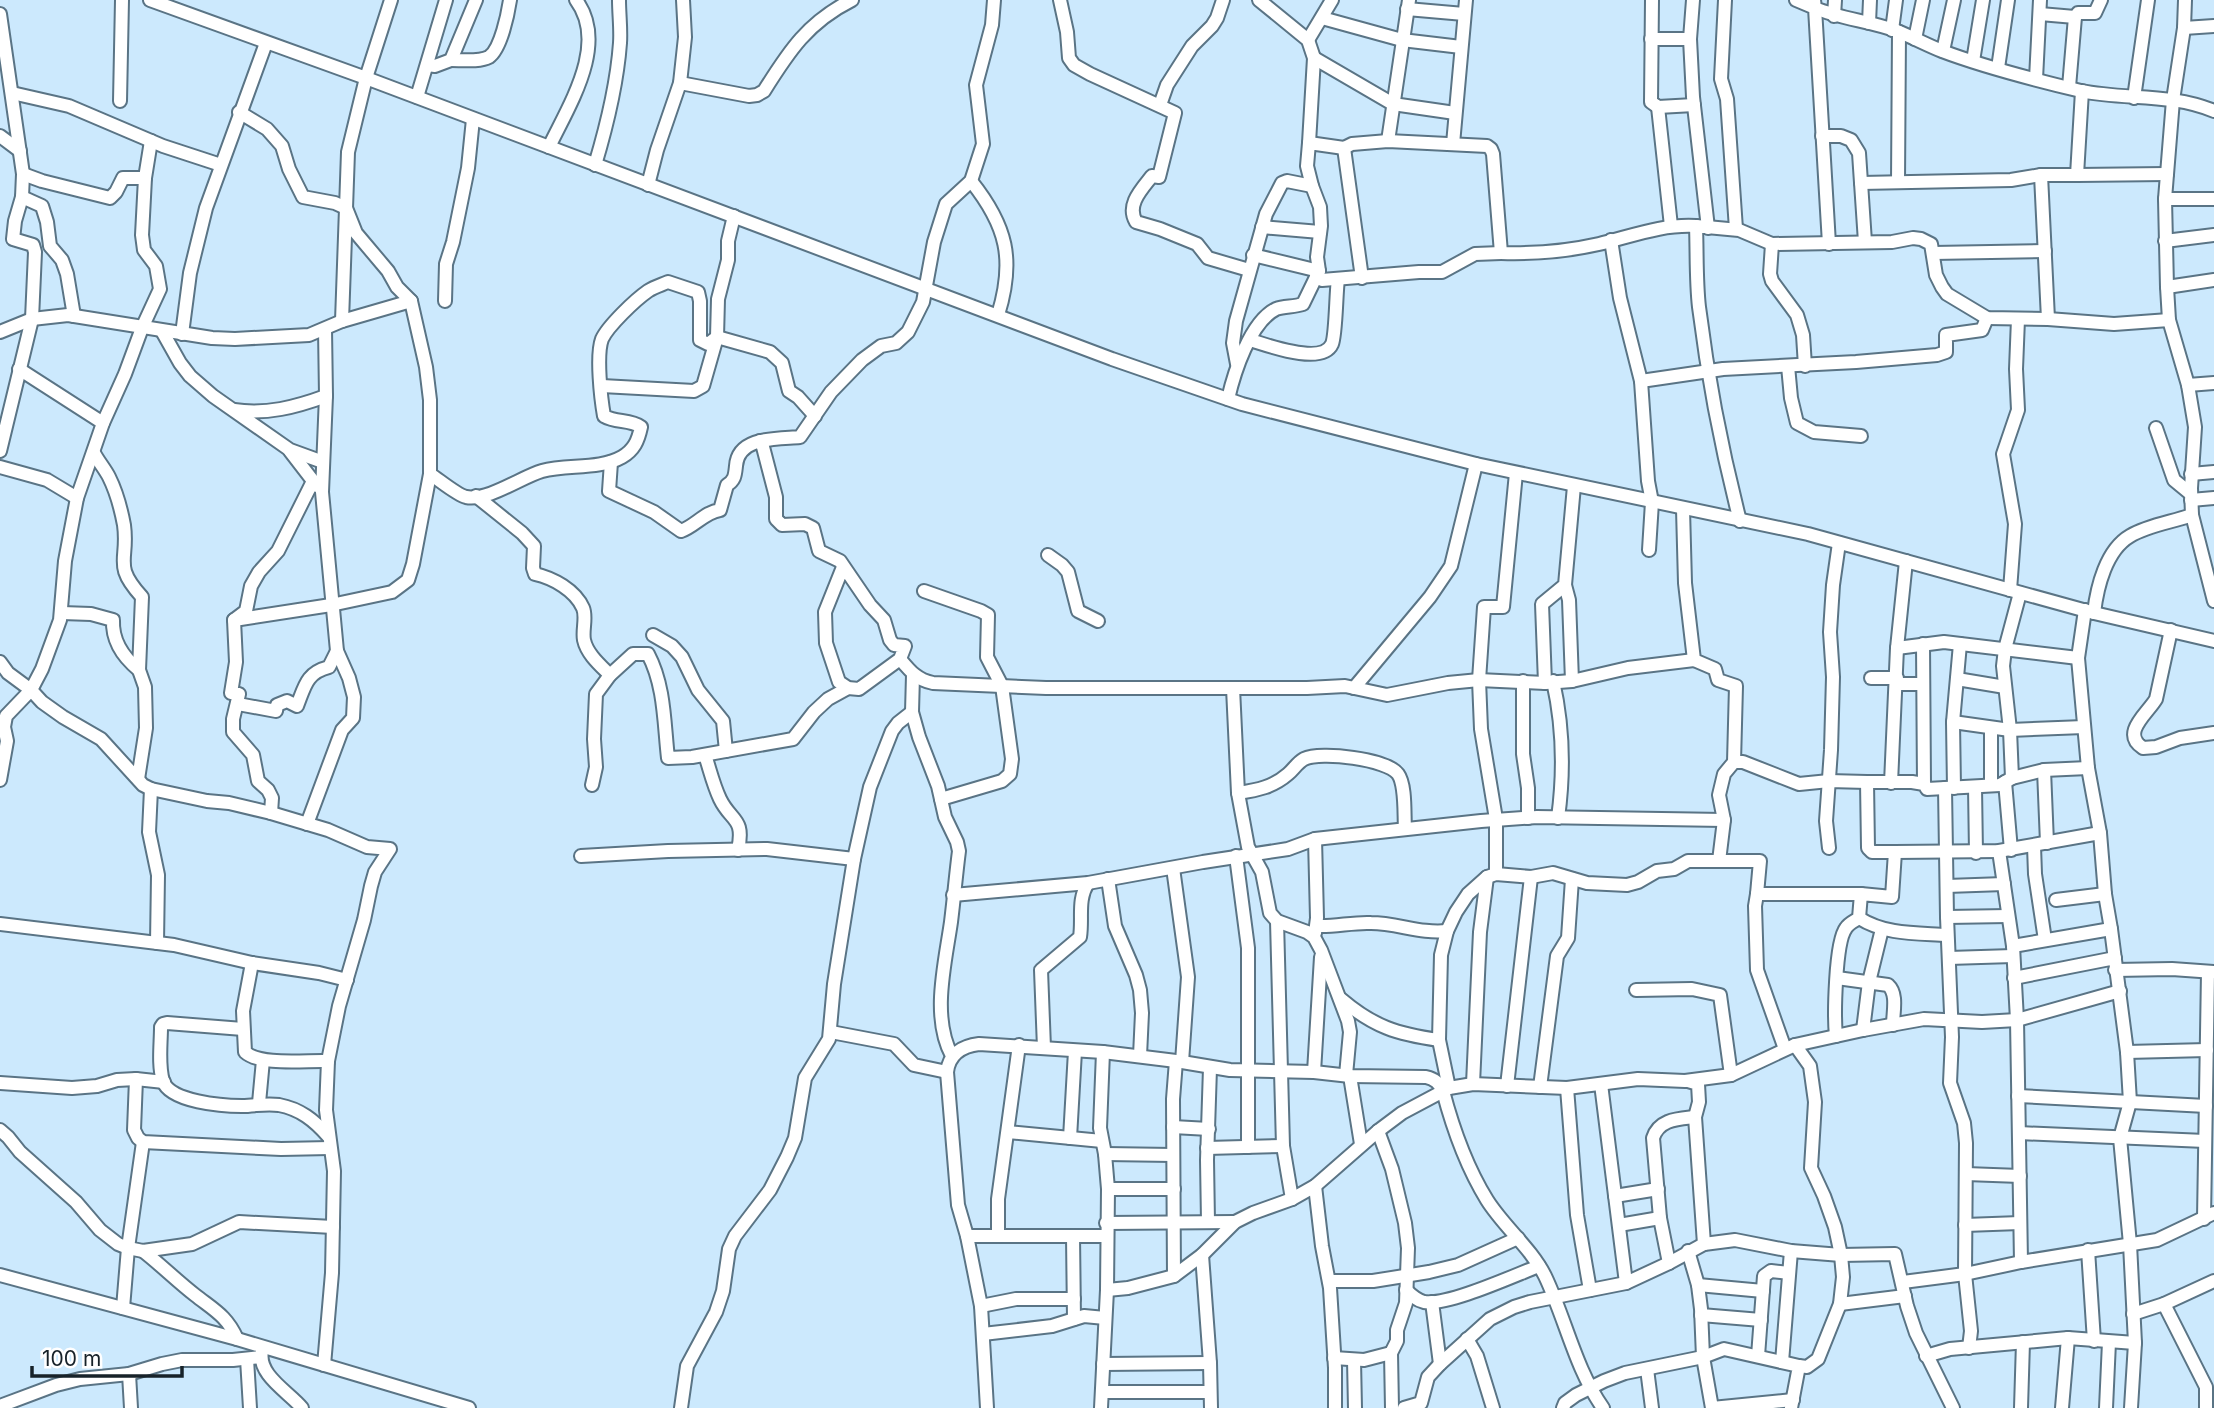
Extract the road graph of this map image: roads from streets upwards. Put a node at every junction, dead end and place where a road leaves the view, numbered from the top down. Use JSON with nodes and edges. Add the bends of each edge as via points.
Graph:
{"nodes":[{"id":1,"x":121,"y":0,"type":"edge"},
{"id":2,"x":150,"y":0,"type":"edge"},
{"id":3,"x":391,"y":0,"type":"edge"},
{"id":4,"x":446,"y":0,"type":"edge"},
{"id":5,"x":475,"y":0,"type":"edge"},
{"id":6,"x":510,"y":0,"type":"edge"},
{"id":7,"x":576,"y":0,"type":"edge"},
{"id":8,"x":619,"y":0,"type":"edge"},
{"id":9,"x":682,"y":0,"type":"edge"},
{"id":10,"x":851,"y":0,"type":"edge"},
{"id":11,"x":994,"y":0,"type":"edge"},
{"id":12,"x":1060,"y":0,"type":"edge"},
{"id":13,"x":1223,"y":0,"type":"edge"},
{"id":14,"x":1259,"y":0,"type":"edge"},
{"id":15,"x":1332,"y":0,"type":"edge"},
{"id":16,"x":1466,"y":0,"type":"edge"},
{"id":17,"x":1652,"y":0,"type":"edge"},
{"id":18,"x":1693,"y":0,"type":"edge"},
{"id":19,"x":1725,"y":0,"type":"edge"},
{"id":20,"x":1796,"y":0,"type":"edge"},
{"id":21,"x":1835,"y":0,"type":"edge"},
{"id":22,"x":1870,"y":0,"type":"edge"},
{"id":23,"x":1896,"y":0,"type":"edge"},
{"id":24,"x":1923,"y":0,"type":"edge"},
{"id":25,"x":1954,"y":0,"type":"edge"},
{"id":26,"x":1983,"y":0,"type":"edge"},
{"id":27,"x":2008,"y":0,"type":"edge"},
{"id":28,"x":2040,"y":0,"type":"edge"},
{"id":29,"x":2101,"y":0,"type":"edge"},
{"id":30,"x":2148,"y":0,"type":"edge"},
{"id":31,"x":2185,"y":0,"type":"edge"},
{"id":32,"x":1408,"y":4,"type":"edge"},
{"id":33,"x":1814,"y":4,"type":"edge"},
{"id":34,"x":0,"y":14,"type":"edge"},
{"id":35,"x":1464,"y":14,"type":"junction"},
{"id":36,"x":2040,"y":14,"type":"junction"},
{"id":37,"x":1834,"y":16,"type":"junction"},
{"id":38,"x":2075,"y":17,"type":"junction"},
{"id":39,"x":1322,"y":18,"type":"junction"},
{"id":40,"x":1869,"y":23,"type":"junction"},
{"id":41,"x":2214,"y":26,"type":"edge"},
{"id":42,"x":2183,"y":28,"type":"junction"},
{"id":43,"x":1896,"y":31,"type":"junction"},
{"id":44,"x":1651,"y":39,"type":"junction"},
{"id":45,"x":1689,"y":39,"type":"junction"},
{"id":46,"x":1915,"y":39,"type":"junction"},
{"id":47,"x":1308,"y":40,"type":"junction"},
{"id":48,"x":1402,"y":40,"type":"junction"},
{"id":49,"x":266,"y":43,"type":"junction"},
{"id":50,"x":1461,"y":47,"type":"junction"},
{"id":51,"x":1943,"y":51,"type":"junction"},
{"id":52,"x":1314,"y":58,"type":"junction"},
{"id":53,"x":451,"y":60,"type":"junction"},
{"id":54,"x":1973,"y":61,"type":"junction"},
{"id":55,"x":427,"y":65,"type":"junction"},
{"id":56,"x":1997,"y":68,"type":"junction"},
{"id":57,"x":366,"y":78,"type":"junction"},
{"id":58,"x":2036,"y":79,"type":"junction"},
{"id":59,"x":680,"y":83,"type":"junction"},
{"id":60,"x":2075,"y":89,"type":"junction"},
{"id":61,"x":12,"y":93,"type":"junction"},
{"id":62,"x":417,"y":97,"type":"junction"},
{"id":63,"x":2134,"y":98,"type":"junction"},
{"id":64,"x":2173,"y":100,"type":"junction"},
{"id":65,"x":120,"y":101,"type":"dead end"},
{"id":66,"x":1393,"y":104,"type":"junction"},
{"id":67,"x":1160,"y":105,"type":"junction"},
{"id":68,"x":1694,"y":105,"type":"junction"},
{"id":69,"x":1658,"y":107,"type":"junction"},
{"id":70,"x":2214,"y":111,"type":"edge"},
{"id":71,"x":239,"y":112,"type":"junction"},
{"id":72,"x":1455,"y":113,"type":"junction"},
{"id":73,"x":473,"y":119,"type":"junction"},
{"id":74,"x":0,"y":136,"type":"edge"},
{"id":75,"x":1822,"y":136,"type":"junction"},
{"id":76,"x":152,"y":141,"type":"junction"},
{"id":77,"x":1388,"y":141,"type":"junction"},
{"id":78,"x":1310,"y":143,"type":"junction"},
{"id":79,"x":1453,"y":144,"type":"junction"},
{"id":80,"x":549,"y":147,"type":"junction"},
{"id":81,"x":1344,"y":148,"type":"junction"},
{"id":82,"x":20,"y":151,"type":"junction"},
{"id":83,"x":221,"y":165,"type":"junction"},
{"id":84,"x":595,"y":166,"type":"junction"},
{"id":85,"x":23,"y":174,"type":"junction"},
{"id":86,"x":2077,"y":174,"type":"junction"},
{"id":87,"x":2167,"y":174,"type":"junction"},
{"id":88,"x":2041,"y":175,"type":"junction"},
{"id":89,"x":145,"y":178,"type":"junction"},
{"id":90,"x":971,"y":181,"type":"junction"},
{"id":91,"x":1898,"y":182,"type":"junction"},
{"id":92,"x":1861,"y":183,"type":"junction"},
{"id":93,"x":648,"y":185,"type":"junction"},
{"id":94,"x":1312,"y":186,"type":"junction"},
{"id":95,"x":22,"y":197,"type":"junction"},
{"id":96,"x":2165,"y":199,"type":"junction"},
{"id":97,"x":2214,"y":199,"type":"edge"},
{"id":98,"x":346,"y":208,"type":"junction"},
{"id":99,"x":734,"y":216,"type":"junction"},
{"id":100,"x":1671,"y":226,"type":"junction"},
{"id":101,"x":1262,"y":227,"type":"junction"},
{"id":102,"x":1702,"y":227,"type":"junction"},
{"id":103,"x":1736,"y":229,"type":"junction"},
{"id":104,"x":1320,"y":232,"type":"junction"},
{"id":105,"x":2214,"y":235,"type":"edge"},
{"id":106,"x":1611,"y":240,"type":"junction"},
{"id":107,"x":2165,"y":241,"type":"junction"},
{"id":108,"x":1865,"y":242,"type":"junction"},
{"id":109,"x":1772,"y":244,"type":"junction"},
{"id":110,"x":1829,"y":244,"type":"junction"},
{"id":111,"x":2045,"y":251,"type":"junction"},
{"id":112,"x":1501,"y":253,"type":"junction"},
{"id":113,"x":1933,"y":253,"type":"junction"},
{"id":114,"x":1253,"y":255,"type":"junction"},
{"id":115,"x":1250,"y":270,"type":"junction"},
{"id":116,"x":1317,"y":274,"type":"junction"},
{"id":117,"x":1362,"y":278,"type":"junction"},
{"id":118,"x":1338,"y":279,"type":"junction"},
{"id":119,"x":2214,"y":280,"type":"edge"},
{"id":120,"x":2167,"y":287,"type":"junction"},
{"id":121,"x":927,"y":289,"type":"junction"},
{"id":122,"x":411,"y":301,"type":"junction"},
{"id":123,"x":446,"y":301,"type":"dead end"},
{"id":124,"x":998,"y":315,"type":"junction"},
{"id":125,"x":74,"y":316,"type":"junction"},
{"id":126,"x":1987,"y":318,"type":"junction"},
{"id":127,"x":32,"y":319,"type":"junction"},
{"id":128,"x":2018,"y":319,"type":"junction"},
{"id":129,"x":342,"y":320,"type":"junction"},
{"id":130,"x":2048,"y":320,"type":"junction"},
{"id":131,"x":2169,"y":320,"type":"junction"},
{"id":132,"x":142,"y":327,"type":"junction"},
{"id":133,"x":325,"y":329,"type":"junction"},
{"id":134,"x":0,"y":331,"type":"edge"},
{"id":135,"x":162,"y":331,"type":"junction"},
{"id":136,"x":182,"y":334,"type":"junction"},
{"id":137,"x":716,"y":337,"type":"junction"},
{"id":138,"x":1250,"y":340,"type":"junction"},
{"id":139,"x":1237,"y":364,"type":"junction"},
{"id":140,"x":1788,"y":366,"type":"junction"},
{"id":141,"x":1805,"y":366,"type":"junction"},
{"id":142,"x":19,"y":369,"type":"junction"},
{"id":143,"x":1709,"y":370,"type":"junction"},
{"id":144,"x":1641,"y":380,"type":"junction"},
{"id":145,"x":2214,"y":383,"type":"edge"},
{"id":146,"x":2188,"y":385,"type":"junction"},
{"id":147,"x":602,"y":386,"type":"junction"},
{"id":148,"x":326,"y":396,"type":"junction"},
{"id":149,"x":1228,"y":399,"type":"junction"},
{"id":150,"x":229,"y":409,"type":"junction"},
{"id":151,"x":814,"y":416,"type":"junction"},
{"id":152,"x":103,"y":423,"type":"junction"},
{"id":153,"x":2156,"y":428,"type":"dead end"},
{"id":154,"x":1861,"y":436,"type":"dead end"},
{"id":155,"x":760,"y":441,"type":"junction"},
{"id":156,"x":290,"y":450,"type":"junction"},
{"id":157,"x":0,"y":451,"type":"edge"},
{"id":158,"x":93,"y":453,"type":"junction"},
{"id":159,"x":323,"y":462,"type":"junction"},
{"id":160,"x":611,"y":462,"type":"junction"},
{"id":161,"x":1476,"y":464,"type":"junction"},
{"id":162,"x":0,"y":467,"type":"edge"},
{"id":163,"x":2214,"y":472,"type":"edge"},
{"id":164,"x":1516,"y":473,"type":"junction"},
{"id":165,"x":430,"y":474,"type":"junction"},
{"id":166,"x":2192,"y":474,"type":"junction"},
{"id":167,"x":313,"y":481,"type":"junction"},
{"id":168,"x":1574,"y":486,"type":"junction"},
{"id":169,"x":322,"y":492,"type":"junction"},
{"id":170,"x":476,"y":496,"type":"junction"},
{"id":171,"x":2191,"y":497,"type":"junction"},
{"id":172,"x":77,"y":498,"type":"junction"},
{"id":173,"x":2214,"y":498,"type":"edge"},
{"id":174,"x":1652,"y":502,"type":"junction"},
{"id":175,"x":1683,"y":509,"type":"junction"},
{"id":176,"x":2192,"y":515,"type":"junction"},
{"id":177,"x":1740,"y":520,"type":"junction"},
{"id":178,"x":1839,"y":543,"type":"junction"},
{"id":179,"x":1649,"y":550,"type":"dead end"},
{"id":180,"x":1048,"y":555,"type":"dead end"},
{"id":181,"x":1906,"y":561,"type":"junction"},
{"id":182,"x":844,"y":567,"type":"junction"},
{"id":183,"x":1565,"y":585,"type":"junction"},
{"id":184,"x":924,"y":591,"type":"dead end"},
{"id":185,"x":2015,"y":592,"type":"junction"},
{"id":186,"x":2214,"y":601,"type":"edge"},
{"id":187,"x":331,"y":605,"type":"junction"},
{"id":188,"x":2089,"y":611,"type":"junction"},
{"id":189,"x":62,"y":613,"type":"junction"},
{"id":190,"x":233,"y":620,"type":"junction"},
{"id":191,"x":1098,"y":621,"type":"dead end"},
{"id":192,"x":2171,"y":631,"type":"junction"},
{"id":193,"x":653,"y":635,"type":"dead end"},
{"id":194,"x":2214,"y":641,"type":"edge"},
{"id":195,"x":1923,"y":644,"type":"junction"},
{"id":196,"x":1960,"y":644,"type":"junction"},
{"id":197,"x":1897,"y":648,"type":"junction"},
{"id":198,"x":2005,"y":649,"type":"junction"},
{"id":199,"x":337,"y":651,"type":"junction"},
{"id":200,"x":900,"y":659,"type":"junction"},
{"id":201,"x":2078,"y":659,"type":"junction"},
{"id":202,"x":1694,"y":660,"type":"junction"},
{"id":203,"x":0,"y":662,"type":"edge"},
{"id":204,"x":139,"y":670,"type":"junction"},
{"id":205,"x":610,"y":675,"type":"junction"},
{"id":206,"x":913,"y":675,"type":"junction"},
{"id":207,"x":1871,"y":678,"type":"dead end"},
{"id":208,"x":1957,"y":679,"type":"junction"},
{"id":209,"x":1479,"y":680,"type":"junction"},
{"id":210,"x":1523,"y":681,"type":"junction"},
{"id":211,"x":1572,"y":681,"type":"junction"},
{"id":212,"x":1897,"y":681,"type":"junction"},
{"id":213,"x":1549,"y":682,"type":"junction"},
{"id":214,"x":1923,"y":684,"type":"junction"},
{"id":215,"x":1002,"y":686,"type":"junction"},
{"id":216,"x":2005,"y":687,"type":"junction"},
{"id":217,"x":848,"y":688,"type":"junction"},
{"id":218,"x":1233,"y":688,"type":"junction"},
{"id":219,"x":1354,"y":688,"type":"junction"},
{"id":220,"x":31,"y":690,"type":"junction"},
{"id":221,"x":238,"y":704,"type":"junction"},
{"id":222,"x":912,"y":712,"type":"junction"},
{"id":223,"x":1953,"y":722,"type":"junction"},
{"id":224,"x":2084,"y":727,"type":"junction"},
{"id":225,"x":1991,"y":728,"type":"junction"},
{"id":226,"x":2010,"y":730,"type":"junction"},
{"id":227,"x":2214,"y":733,"type":"edge"},
{"id":228,"x":726,"y":751,"type":"junction"},
{"id":229,"x":705,"y":755,"type":"junction"},
{"id":230,"x":1734,"y":762,"type":"junction"},
{"id":231,"x":2088,"y":768,"type":"junction"},
{"id":232,"x":2044,"y":770,"type":"junction"},
{"id":233,"x":138,"y":779,"type":"junction"},
{"id":234,"x":0,"y":780,"type":"edge"},
{"id":235,"x":2009,"y":780,"type":"junction"},
{"id":236,"x":1829,"y":781,"type":"junction"},
{"id":237,"x":1867,"y":782,"type":"junction"},
{"id":238,"x":1891,"y":783,"type":"junction"},
{"id":239,"x":1924,"y":784,"type":"junction"},
{"id":240,"x":592,"y":785,"type":"dead end"},
{"id":241,"x":1991,"y":785,"type":"junction"},
{"id":242,"x":1975,"y":787,"type":"junction"},
{"id":243,"x":1949,"y":788,"type":"junction"},
{"id":244,"x":151,"y":789,"type":"junction"},
{"id":245,"x":1238,"y":793,"type":"junction"},
{"id":246,"x":941,"y":799,"type":"junction"},
{"id":247,"x":271,"y":813,"type":"junction"},
{"id":248,"x":1528,"y":818,"type":"junction"},
{"id":249,"x":1558,"y":818,"type":"junction"},
{"id":250,"x":1496,"y":819,"type":"junction"},
{"id":251,"x":1724,"y":820,"type":"junction"},
{"id":252,"x":307,"y":824,"type":"junction"},
{"id":253,"x":1405,"y":828,"type":"junction"},
{"id":254,"x":2100,"y":833,"type":"junction"},
{"id":255,"x":1315,"y":839,"type":"junction"},
{"id":256,"x":2040,"y":845,"type":"junction"},
{"id":257,"x":1829,"y":848,"type":"dead end"},
{"id":258,"x":738,"y":850,"type":"junction"},
{"id":259,"x":2005,"y":851,"type":"junction"},
{"id":260,"x":1895,"y":852,"type":"junction"},
{"id":261,"x":1945,"y":853,"type":"junction"},
{"id":262,"x":1976,"y":853,"type":"junction"},
{"id":263,"x":1250,"y":854,"type":"junction"},
{"id":264,"x":581,"y":856,"type":"dead end"},
{"id":265,"x":1236,"y":856,"type":"junction"},
{"id":266,"x":854,"y":859,"type":"junction"},
{"id":267,"x":1719,"y":861,"type":"junction"},
{"id":268,"x":1173,"y":868,"type":"junction"},
{"id":269,"x":1491,"y":875,"type":"junction"},
{"id":270,"x":1531,"y":877,"type":"junction"},
{"id":271,"x":1108,"y":879,"type":"junction"},
{"id":272,"x":1572,"y":879,"type":"junction"},
{"id":273,"x":1088,"y":883,"type":"junction"},
{"id":274,"x":2004,"y":884,"type":"junction"},
{"id":275,"x":1947,"y":886,"type":"junction"},
{"id":276,"x":1757,"y":894,"type":"junction"},
{"id":277,"x":1861,"y":894,"type":"junction"},
{"id":278,"x":2105,"y":894,"type":"junction"},
{"id":279,"x":953,"y":895,"type":"junction"},
{"id":280,"x":2056,"y":900,"type":"dead end"},
{"id":281,"x":2008,"y":916,"type":"junction"},
{"id":282,"x":1947,"y":917,"type":"junction"},
{"id":283,"x":1859,"y":918,"type":"junction"},
{"id":284,"x":1277,"y":921,"type":"junction"},
{"id":285,"x":0,"y":924,"type":"edge"},
{"id":286,"x":1882,"y":929,"type":"junction"},
{"id":287,"x":2111,"y":929,"type":"junction"},
{"id":288,"x":1447,"y":931,"type":"junction"},
{"id":289,"x":1315,"y":932,"type":"junction"},
{"id":290,"x":1947,"y":935,"type":"junction"},
{"id":291,"x":2045,"y":940,"type":"junction"},
{"id":292,"x":157,"y":943,"type":"junction"},
{"id":293,"x":1321,"y":950,"type":"junction"},
{"id":294,"x":2013,"y":951,"type":"junction"},
{"id":295,"x":1949,"y":958,"type":"junction"},
{"id":296,"x":252,"y":963,"type":"junction"},
{"id":297,"x":2115,"y":964,"type":"junction"},
{"id":298,"x":2211,"y":972,"type":"edge"},
{"id":299,"x":1838,"y":978,"type":"junction"},
{"id":300,"x":2014,"y":978,"type":"junction"},
{"id":301,"x":347,"y":980,"type":"junction"},
{"id":302,"x":1869,"y":982,"type":"junction"},
{"id":303,"x":1636,"y":990,"type":"dead end"},
{"id":304,"x":2120,"y":992,"type":"junction"},
{"id":305,"x":1338,"y":997,"type":"junction"},
{"id":306,"x":2211,"y":1009,"type":"edge"},
{"id":307,"x":1951,"y":1020,"type":"junction"},
{"id":308,"x":2017,"y":1020,"type":"junction"},
{"id":309,"x":1893,"y":1025,"type":"junction"},
{"id":310,"x":243,"y":1029,"type":"junction"},
{"id":311,"x":1863,"y":1030,"type":"junction"},
{"id":312,"x":831,"y":1032,"type":"junction"},
{"id":313,"x":1836,"y":1036,"type":"junction"},
{"id":314,"x":1439,"y":1040,"type":"junction"},
{"id":315,"x":2209,"y":1042,"type":"edge"},
{"id":316,"x":1019,"y":1045,"type":"junction"},
{"id":317,"x":1790,"y":1047,"type":"junction"},
{"id":318,"x":1044,"y":1048,"type":"junction"},
{"id":319,"x":1075,"y":1051,"type":"junction"},
{"id":320,"x":1103,"y":1052,"type":"junction"},
{"id":321,"x":2127,"y":1052,"type":"junction"},
{"id":322,"x":952,"y":1056,"type":"junction"},
{"id":323,"x":1140,"y":1056,"type":"junction"},
{"id":324,"x":263,"y":1060,"type":"junction"},
{"id":325,"x":328,"y":1061,"type":"junction"},
{"id":326,"x":1179,"y":1062,"type":"junction"},
{"id":327,"x":1210,"y":1068,"type":"junction"},
{"id":328,"x":1248,"y":1071,"type":"junction"},
{"id":329,"x":947,"y":1072,"type":"junction"},
{"id":330,"x":1282,"y":1072,"type":"junction"},
{"id":331,"x":1314,"y":1072,"type":"junction"},
{"id":332,"x":1731,"y":1075,"type":"junction"},
{"id":333,"x":1348,"y":1076,"type":"junction"},
{"id":334,"x":136,"y":1079,"type":"junction"},
{"id":335,"x":1685,"y":1081,"type":"junction"},
{"id":336,"x":164,"y":1082,"type":"junction"},
{"id":337,"x":0,"y":1083,"type":"edge"},
{"id":338,"x":1473,"y":1084,"type":"junction"},
{"id":339,"x":1601,"y":1084,"type":"junction"},
{"id":340,"x":1507,"y":1086,"type":"junction"},
{"id":341,"x":2210,"y":1086,"type":"edge"},
{"id":342,"x":1540,"y":1087,"type":"junction"},
{"id":343,"x":1567,"y":1088,"type":"junction"},
{"id":344,"x":1446,"y":1089,"type":"junction"},
{"id":345,"x":2018,"y":1096,"type":"junction"},
{"id":346,"x":2130,"y":1102,"type":"junction"},
{"id":347,"x":259,"y":1103,"type":"junction"},
{"id":348,"x":2209,"y":1111,"type":"edge"},
{"id":349,"x":1695,"y":1117,"type":"junction"},
{"id":350,"x":1173,"y":1127,"type":"junction"},
{"id":351,"x":1209,"y":1129,"type":"junction"},
{"id":352,"x":0,"y":1130,"type":"edge"},
{"id":353,"x":1378,"y":1131,"type":"junction"},
{"id":354,"x":1008,"y":1132,"type":"junction"},
{"id":355,"x":2019,"y":1133,"type":"junction"},
{"id":356,"x":1070,"y":1138,"type":"junction"},
{"id":357,"x":2119,"y":1138,"type":"junction"},
{"id":358,"x":143,"y":1142,"type":"junction"},
{"id":359,"x":329,"y":1142,"type":"junction"},
{"id":360,"x":1361,"y":1144,"type":"junction"},
{"id":361,"x":1283,"y":1146,"type":"junction"},
{"id":362,"x":1104,"y":1147,"type":"junction"},
{"id":363,"x":1248,"y":1147,"type":"junction"},
{"id":364,"x":1208,"y":1148,"type":"junction"},
{"id":365,"x":2208,"y":1148,"type":"edge"},
{"id":366,"x":1173,"y":1155,"type":"junction"},
{"id":367,"x":1965,"y":1174,"type":"junction"},
{"id":368,"x":2020,"y":1176,"type":"junction"},
{"id":369,"x":1315,"y":1186,"type":"junction"},
{"id":370,"x":1108,"y":1189,"type":"junction"},
{"id":371,"x":1174,"y":1189,"type":"junction"},
{"id":372,"x":1658,"y":1189,"type":"junction"},
{"id":373,"x":1615,"y":1196,"type":"junction"},
{"id":374,"x":1292,"y":1199,"type":"junction"},
{"id":375,"x":2209,"y":1216,"type":"edge"},
{"id":376,"x":1660,"y":1218,"type":"junction"},
{"id":377,"x":1208,"y":1222,"type":"junction"},
{"id":378,"x":1235,"y":1222,"type":"junction"},
{"id":379,"x":1174,"y":1223,"type":"junction"},
{"id":380,"x":2020,"y":1223,"type":"junction"},
{"id":381,"x":1619,"y":1225,"type":"junction"},
{"id":382,"x":1965,"y":1225,"type":"junction"},
{"id":383,"x":333,"y":1227,"type":"junction"},
{"id":384,"x":1106,"y":1230,"type":"junction"},
{"id":385,"x":967,"y":1236,"type":"junction"},
{"id":386,"x":998,"y":1236,"type":"junction"},
{"id":387,"x":1073,"y":1236,"type":"junction"},
{"id":388,"x":1518,"y":1238,"type":"junction"},
{"id":389,"x":1704,"y":1244,"type":"junction"},
{"id":390,"x":2130,"y":1244,"type":"junction"},
{"id":391,"x":128,"y":1248,"type":"junction"},
{"id":392,"x":2088,"y":1250,"type":"junction"},
{"id":393,"x":143,"y":1251,"type":"junction"},
{"id":394,"x":1688,"y":1251,"type":"junction"},
{"id":395,"x":1791,"y":1251,"type":"junction"},
{"id":396,"x":1202,"y":1255,"type":"junction"},
{"id":397,"x":1841,"y":1255,"type":"junction"},
{"id":398,"x":2021,"y":1262,"type":"junction"},
{"id":399,"x":1669,"y":1263,"type":"junction"},
{"id":400,"x":1539,"y":1266,"type":"junction"},
{"id":401,"x":1789,"y":1273,"type":"junction"},
{"id":402,"x":1965,"y":1274,"type":"junction"},
{"id":403,"x":0,"y":1275,"type":"edge"},
{"id":404,"x":1406,"y":1275,"type":"junction"},
{"id":405,"x":1174,"y":1276,"type":"junction"},
{"id":406,"x":1329,"y":1281,"type":"junction"},
{"id":407,"x":1903,"y":1282,"type":"junction"},
{"id":408,"x":2214,"y":1282,"type":"edge"},
{"id":409,"x":1626,"y":1283,"type":"junction"},
{"id":410,"x":1698,"y":1285,"type":"junction"},
{"id":411,"x":1107,"y":1290,"type":"junction"},
{"id":412,"x":1406,"y":1290,"type":"junction"},
{"id":413,"x":1590,"y":1290,"type":"junction"},
{"id":414,"x":1763,"y":1291,"type":"junction"},
{"id":415,"x":1905,"y":1296,"type":"junction"},
{"id":416,"x":1554,"y":1297,"type":"junction"},
{"id":417,"x":1074,"y":1299,"type":"junction"},
{"id":418,"x":1432,"y":1302,"type":"junction"},
{"id":419,"x":1762,"y":1304,"type":"junction"},
{"id":420,"x":1840,"y":1304,"type":"junction"},
{"id":421,"x":2164,"y":1304,"type":"junction"},
{"id":422,"x":981,"y":1306,"type":"junction"},
{"id":423,"x":1786,"y":1307,"type":"junction"},
{"id":424,"x":123,"y":1308,"type":"junction"},
{"id":425,"x":2133,"y":1314,"type":"junction"},
{"id":426,"x":1702,"y":1315,"type":"junction"},
{"id":427,"x":1105,"y":1318,"type":"junction"},
{"id":428,"x":1074,"y":1319,"type":"junction"},
{"id":429,"x":1761,"y":1320,"type":"junction"},
{"id":430,"x":983,"y":1334,"type":"junction"},
{"id":431,"x":2068,"y":1338,"type":"junction"},
{"id":432,"x":237,"y":1339,"type":"junction"},
{"id":433,"x":1467,"y":1339,"type":"junction"},
{"id":434,"x":2094,"y":1341,"type":"junction"},
{"id":435,"x":2023,"y":1342,"type":"junction"},
{"id":436,"x":2109,"y":1342,"type":"junction"},
{"id":437,"x":2135,"y":1343,"type":"junction"},
{"id":438,"x":1969,"y":1348,"type":"junction"},
{"id":439,"x":262,"y":1352,"type":"junction"},
{"id":440,"x":1391,"y":1353,"type":"junction"},
{"id":441,"x":1758,"y":1356,"type":"junction"},
{"id":442,"x":1926,"y":1356,"type":"junction"},
{"id":443,"x":1703,"y":1357,"type":"junction"},
{"id":444,"x":1335,"y":1358,"type":"junction"},
{"id":445,"x":247,"y":1359,"type":"junction"},
{"id":446,"x":1354,"y":1360,"type":"junction"},
{"id":447,"x":1782,"y":1362,"type":"junction"},
{"id":448,"x":1210,"y":1363,"type":"junction"},
{"id":449,"x":1103,"y":1364,"type":"junction"},
{"id":450,"x":1440,"y":1364,"type":"junction"},
{"id":451,"x":324,"y":1365,"type":"junction"},
{"id":452,"x":1799,"y":1366,"type":"junction"},
{"id":453,"x":1647,"y":1369,"type":"junction"},
{"id":454,"x":129,"y":1374,"type":"junction"},
{"id":455,"x":2208,"y":1378,"type":"edge"},
{"id":456,"x":1590,"y":1389,"type":"junction"},
{"id":457,"x":1102,"y":1392,"type":"junction"},
{"id":458,"x":1210,"y":1392,"type":"junction"},
{"id":459,"x":1792,"y":1404,"type":"edge"},
{"id":460,"x":0,"y":1406,"type":"edge"},
{"id":461,"x":131,"y":1408,"type":"edge"},
{"id":462,"x":250,"y":1408,"type":"edge"},
{"id":463,"x":302,"y":1408,"type":"edge"},
{"id":464,"x":469,"y":1408,"type":"edge"},
{"id":465,"x":681,"y":1408,"type":"edge"},
{"id":466,"x":987,"y":1408,"type":"edge"},
{"id":467,"x":1101,"y":1408,"type":"edge"},
{"id":468,"x":1211,"y":1408,"type":"edge"},
{"id":469,"x":1335,"y":1408,"type":"edge"},
{"id":470,"x":1354,"y":1408,"type":"edge"},
{"id":471,"x":1392,"y":1408,"type":"edge"},
{"id":472,"x":1404,"y":1408,"type":"edge"},
{"id":473,"x":1493,"y":1408,"type":"edge"},
{"id":474,"x":1563,"y":1408,"type":"edge"},
{"id":475,"x":1603,"y":1408,"type":"edge"},
{"id":476,"x":1653,"y":1408,"type":"edge"},
{"id":477,"x":1712,"y":1408,"type":"edge"},
{"id":478,"x":1952,"y":1408,"type":"edge"},
{"id":479,"x":2021,"y":1408,"type":"edge"},
{"id":480,"x":2062,"y":1408,"type":"edge"},
{"id":481,"x":2106,"y":1408,"type":"edge"},
{"id":482,"x":2131,"y":1408,"type":"edge"},
{"id":483,"x":2206,"y":1408,"type":"edge"}],
"edges":[{"from":1,"to":65,"type":"street"},
{"from":2,"to":49,"type":"street"},
{"from":3,"to":57,"type":"street"},
{"from":4,"to":55,"type":"street"},
{"from":5,"to":53,"type":"street"},
{"from":6,"to":53,"type":"street","via":[[494,52],[488,58]]},
{"from":7,"to":80,"type":"street","via":[[590,36],[587,56]]},
{"from":8,"to":84,"type":"street","via":[[615,79]]},
{"from":9,"to":59,"type":"street","via":[[685,37]]},
{"from":10,"to":59,"type":"street","via":[[804,33],[757,95]]},
{"from":11,"to":90,"type":"street","via":[[976,86],[983,144]]},
{"from":12,"to":67,"type":"street","via":[[1074,65]]},
{"from":13,"to":67,"type":"street","via":[[1212,26],[1192,46],[1167,85]]},
{"from":14,"to":47,"type":"street"},
{"from":15,"to":39,"type":"street"},
{"from":16,"to":35,"type":"street"},
{"from":17,"to":44,"type":"street"},
{"from":18,"to":45,"type":"street"},
{"from":19,"to":103,"type":"street","via":[[1721,79],[1728,110]]},
{"from":20,"to":33,"type":"street"},
{"from":21,"to":37,"type":"street"},
{"from":22,"to":40,"type":"street"},
{"from":23,"to":43,"type":"street"},
{"from":24,"to":46,"type":"street"},
{"from":25,"to":51,"type":"street"},
{"from":26,"to":54,"type":"street"},
{"from":27,"to":56,"type":"street"},
{"from":28,"to":36,"type":"street"},
{"from":29,"to":38,"type":"street","via":[[2095,13]]},
{"from":30,"to":63,"type":"street"},
{"from":31,"to":42,"type":"street"},
{"from":32,"to":35,"type":"street"},
{"from":32,"to":48,"type":"street"},
{"from":33,"to":37,"type":"street"},
{"from":33,"to":75,"type":"street"},
{"from":34,"to":61,"type":"street"},
{"from":35,"to":50,"type":"street"},
{"from":36,"to":38,"type":"street"},
{"from":36,"to":58,"type":"street"},
{"from":37,"to":40,"type":"street"},
{"from":38,"to":60,"type":"street"},
{"from":39,"to":47,"type":"street"},
{"from":39,"to":48,"type":"street"},
{"from":40,"to":43,"type":"street"},
{"from":41,"to":42,"type":"street"},
{"from":42,"to":64,"type":"street"},
{"from":43,"to":46,"type":"street"},
{"from":43,"to":91,"type":"street"},
{"from":44,"to":45,"type":"street"},
{"from":44,"to":69,"type":"street","via":[[1651,102]]},
{"from":45,"to":68,"type":"street"},
{"from":46,"to":51,"type":"street"},
{"from":47,"to":52,"type":"street"},
{"from":48,"to":50,"type":"street"},
{"from":48,"to":66,"type":"street"},
{"from":49,"to":57,"type":"street"},
{"from":49,"to":71,"type":"street"},
{"from":50,"to":72,"type":"street"},
{"from":51,"to":54,"type":"street"},
{"from":52,"to":66,"type":"street"},
{"from":52,"to":78,"type":"street"},
{"from":53,"to":55,"type":"street"},
{"from":54,"to":56,"type":"street"},
{"from":55,"to":62,"type":"street"},
{"from":56,"to":58,"type":"street"},
{"from":57,"to":62,"type":"street"},
{"from":57,"to":98,"type":"street","via":[[348,152]]},
{"from":58,"to":60,"type":"street"},
{"from":59,"to":93,"type":"street"},
{"from":60,"to":63,"type":"street"},
{"from":60,"to":86,"type":"street"},
{"from":61,"to":76,"type":"street","via":[[69,106]]},
{"from":61,"to":82,"type":"street"},
{"from":62,"to":73,"type":"street"},
{"from":63,"to":64,"type":"street"},
{"from":64,"to":70,"type":"street"},
{"from":64,"to":87,"type":"street"},
{"from":66,"to":72,"type":"street"},
{"from":66,"to":77,"type":"street"},
{"from":67,"to":115,"type":"street","via":[[1175,113],[1159,177],[1152,176],[1141,190],[1132,215],[1136,222],[1196,244],[1208,258]]},
{"from":68,"to":69,"type":"street"},
{"from":68,"to":102,"type":"street"},
{"from":69,"to":100,"type":"street"},
{"from":71,"to":83,"type":"street"},
{"from":71,"to":98,"type":"street","via":[[267,129],[282,146],[303,197]]},
{"from":72,"to":79,"type":"street"},
{"from":73,"to":80,"type":"street"},
{"from":73,"to":123,"type":"street","via":[[466,179],[446,264]]},
{"from":74,"to":82,"type":"street"},
{"from":75,"to":92,"type":"street","via":[[1841,136],[1856,145]]},
{"from":75,"to":110,"type":"street"},
{"from":76,"to":83,"type":"street"},
{"from":76,"to":89,"type":"street"},
{"from":77,"to":79,"type":"street"},
{"from":77,"to":81,"type":"street"},
{"from":78,"to":81,"type":"street"},
{"from":78,"to":94,"type":"street","via":[[1307,166]]},
{"from":79,"to":112,"type":"street","via":[[1491,149]]},
{"from":80,"to":84,"type":"street"},
{"from":81,"to":117,"type":"street"},
{"from":82,"to":85,"type":"street"},
{"from":83,"to":136,"type":"street","via":[[194,252]]},
{"from":84,"to":93,"type":"street"},
{"from":85,"to":89,"type":"street","via":[[110,198],[123,178]]},
{"from":85,"to":95,"type":"street"},
{"from":86,"to":87,"type":"street"},
{"from":86,"to":88,"type":"street"},
{"from":87,"to":96,"type":"street"},
{"from":88,"to":91,"type":"street","via":[[2011,180]]},
{"from":88,"to":111,"type":"street"},
{"from":89,"to":132,"type":"street","via":[[144,250],[156,266],[160,289]]},
{"from":90,"to":121,"type":"street","via":[[946,204]]},
{"from":90,"to":124,"type":"street","via":[[1005,239],[1007,279]]},
{"from":91,"to":92,"type":"street"},
{"from":92,"to":108,"type":"street"},
{"from":93,"to":99,"type":"street"},
{"from":94,"to":101,"type":"street","via":[[1282,183]]},
{"from":94,"to":104,"type":"street","via":[[1320,207]]},
{"from":95,"to":125,"type":"street","via":[[42,206],[50,246],[67,274]]},
{"from":95,"to":127,"type":"street","via":[[13,239],[33,245],[35,253]]},
{"from":96,"to":97,"type":"street"},
{"from":96,"to":107,"type":"street"},
{"from":98,"to":122,"type":"street","via":[[356,233]]},
{"from":98,"to":129,"type":"street"},
{"from":99,"to":121,"type":"street"},
{"from":99,"to":137,"type":"street","via":[[718,299]]},
{"from":100,"to":102,"type":"street"},
{"from":100,"to":106,"type":"street"},
{"from":101,"to":104,"type":"street"},
{"from":101,"to":114,"type":"street"},
{"from":102,"to":103,"type":"street"},
{"from":102,"to":143,"type":"street","via":[[1699,305]]},
{"from":103,"to":109,"type":"street"},
{"from":104,"to":116,"type":"street"},
{"from":105,"to":107,"type":"street"},
{"from":106,"to":112,"type":"street"},
{"from":106,"to":144,"type":"street"},
{"from":107,"to":120,"type":"street"},
{"from":108,"to":110,"type":"street"},
{"from":108,"to":113,"type":"street","via":[[1921,239],[1931,244]]},
{"from":109,"to":110,"type":"street"},
{"from":109,"to":141,"type":"street","via":[[1770,274],[1797,316]]},
{"from":111,"to":113,"type":"street"},
{"from":111,"to":130,"type":"street"},
{"from":112,"to":117,"type":"street","via":[[1475,254],[1442,272]]},
{"from":113,"to":126,"type":"street","via":[[1936,275],[1947,294]]},
{"from":114,"to":115,"type":"street"},
{"from":114,"to":116,"type":"street"},
{"from":115,"to":139,"type":"street","via":[[1233,343]]},
{"from":116,"to":118,"type":"street","via":[[1322,280]]},
{"from":116,"to":138,"type":"street","via":[[1303,304],[1273,311]]},
{"from":117,"to":118,"type":"street"},
{"from":118,"to":138,"type":"street","via":[[1332,344],[1323,353],[1311,355]]},
{"from":119,"to":120,"type":"street"},
{"from":120,"to":131,"type":"street"},
{"from":121,"to":124,"type":"street"},
{"from":121,"to":151,"type":"street","via":[[908,332],[862,360]]},
{"from":122,"to":129,"type":"street"},
{"from":122,"to":165,"type":"street","via":[[430,400]]},
{"from":124,"to":149,"type":"street"},
{"from":125,"to":127,"type":"street"},
{"from":125,"to":132,"type":"street"},
{"from":126,"to":128,"type":"street"},
{"from":126,"to":141,"type":"street","via":[[1982,330],[1946,335],[1946,352]]},
{"from":127,"to":134,"type":"street"},
{"from":127,"to":142,"type":"street"},
{"from":128,"to":130,"type":"street"},
{"from":128,"to":185,"type":"street","via":[[2018,410],[2004,454],[2015,524]]},
{"from":129,"to":133,"type":"street"},
{"from":130,"to":131,"type":"street","via":[[2114,324]]},
{"from":131,"to":146,"type":"street"},
{"from":132,"to":135,"type":"street"},
{"from":132,"to":152,"type":"street"},
{"from":133,"to":136,"type":"street","via":[[298,336],[235,339]]},
{"from":133,"to":148,"type":"street"},
{"from":135,"to":136,"type":"street"},
{"from":135,"to":150,"type":"street","via":[[190,376]]},
{"from":137,"to":147,"type":"street","via":[[700,389]]},
{"from":137,"to":147,"type":"street","via":[[708,344],[700,340],[698,292],[668,282],[648,291],[602,340],[598,372]]},
{"from":137,"to":151,"type":"street","via":[[770,352],[782,363],[789,391]]},
{"from":138,"to":139,"type":"street"},
{"from":139,"to":149,"type":"street"},
{"from":140,"to":141,"type":"street"},
{"from":140,"to":143,"type":"street"},
{"from":140,"to":154,"type":"street","via":[[1797,424],[1814,432]]},
{"from":142,"to":152,"type":"street"},
{"from":142,"to":157,"type":"street"},
{"from":143,"to":144,"type":"street"},
{"from":143,"to":177,"type":"street"},
{"from":144,"to":174,"type":"street"},
{"from":145,"to":146,"type":"street"},
{"from":146,"to":166,"type":"street","via":[[2195,427]]},
{"from":147,"to":160,"type":"street","via":[[604,416],[642,427],[634,448]]},
{"from":148,"to":150,"type":"street","via":[[263,412]]},
{"from":148,"to":159,"type":"street"},
{"from":149,"to":161,"type":"street"},
{"from":150,"to":156,"type":"street"},
{"from":151,"to":155,"type":"street","via":[[800,437]]},
{"from":152,"to":158,"type":"street"},
{"from":153,"to":171,"type":"street","via":[[2174,480]]},
{"from":155,"to":160,"type":"street","via":[[738,455],[720,510],[681,531],[609,491]]},
{"from":155,"to":182,"type":"street","via":[[776,497],[776,519],[782,525],[813,528],[819,551]]},
{"from":156,"to":159,"type":"street"},
{"from":156,"to":167,"type":"street"},
{"from":158,"to":172,"type":"street"},
{"from":158,"to":204,"type":"street","via":[[108,475],[124,526],[123,568],[142,597]]},
{"from":159,"to":169,"type":"street"},
{"from":160,"to":170,"type":"street","via":[[541,471]]},
{"from":161,"to":164,"type":"street"},
{"from":161,"to":219,"type":"street","via":[[1451,566]]},
{"from":162,"to":172,"type":"street","via":[[47,480]]},
{"from":163,"to":166,"type":"street"},
{"from":164,"to":168,"type":"street"},
{"from":164,"to":209,"type":"street","via":[[1503,607],[1484,607]]},
{"from":165,"to":170,"type":"street","via":[[465,497]]},
{"from":165,"to":187,"type":"street","via":[[408,580],[392,592]]},
{"from":166,"to":171,"type":"street"},
{"from":167,"to":169,"type":"street"},
{"from":167,"to":190,"type":"street","via":[[278,551],[251,586],[246,611]]},
{"from":168,"to":174,"type":"street"},
{"from":168,"to":183,"type":"street"},
{"from":169,"to":187,"type":"street"},
{"from":170,"to":205,"type":"street","via":[[534,546],[535,574],[566,587],[584,608],[584,641]]},
{"from":171,"to":173,"type":"street"},
{"from":171,"to":176,"type":"street"},
{"from":172,"to":189,"type":"street","via":[[65,561]]},
{"from":174,"to":175,"type":"street"},
{"from":174,"to":179,"type":"street"},
{"from":175,"to":177,"type":"street"},
{"from":175,"to":202,"type":"street"},
{"from":176,"to":186,"type":"street"},
{"from":176,"to":188,"type":"street","via":[[2130,536],[2118,546]]},
{"from":177,"to":178,"type":"street"},
{"from":178,"to":181,"type":"street"},
{"from":178,"to":236,"type":"street","via":[[1830,632]]},
{"from":180,"to":191,"type":"street","via":[[1068,572],[1078,611]]},
{"from":181,"to":185,"type":"street"},
{"from":181,"to":197,"type":"street"},
{"from":182,"to":200,"type":"street","via":[[884,620],[890,640],[905,646]]},
{"from":182,"to":217,"type":"street","via":[[824,622],[834,669],[839,682]]},
{"from":183,"to":211,"type":"street"},
{"from":183,"to":213,"type":"street","via":[[1542,604]]},
{"from":184,"to":215,"type":"street","via":[[988,615],[987,657]]},
{"from":185,"to":188,"type":"street"},
{"from":185,"to":198,"type":"street"},
{"from":187,"to":190,"type":"street"},
{"from":187,"to":199,"type":"street"},
{"from":188,"to":192,"type":"street"},
{"from":188,"to":201,"type":"street"},
{"from":189,"to":204,"type":"street","via":[[113,620],[124,658]]},
{"from":189,"to":220,"type":"street"},
{"from":190,"to":221,"type":"street","via":[[236,662],[231,693],[239,694]]},
{"from":192,"to":194,"type":"street"},
{"from":192,"to":227,"type":"street","via":[[2157,699],[2137,723],[2135,740],[2143,748]]},
{"from":193,"to":228,"type":"street","via":[[682,657],[698,690],[723,721]]},
{"from":195,"to":196,"type":"street"},
{"from":195,"to":197,"type":"street"},
{"from":195,"to":214,"type":"street"},
{"from":196,"to":198,"type":"street"},
{"from":196,"to":208,"type":"street"},
{"from":197,"to":212,"type":"street"},
{"from":198,"to":201,"type":"street"},
{"from":198,"to":216,"type":"street"},
{"from":199,"to":221,"type":"street","via":[[329,667],[309,677],[297,706],[287,701],[277,705],[276,711]]},
{"from":199,"to":252,"type":"street","via":[[354,697],[353,718],[342,730]]},
{"from":200,"to":206,"type":"street"},
{"from":200,"to":217,"type":"street","via":[[859,689]]},
{"from":201,"to":224,"type":"street"},
{"from":202,"to":211,"type":"street"},
{"from":202,"to":230,"type":"street","via":[[1715,669],[1718,680],[1736,686]]},
{"from":203,"to":220,"type":"street"},
{"from":204,"to":233,"type":"street","via":[[145,687],[146,728]]},
{"from":205,"to":229,"type":"street","via":[[633,654],[648,654],[660,687],[668,758]]},
{"from":205,"to":240,"type":"street","via":[[596,694]]},
{"from":206,"to":215,"type":"street","via":[[933,683]]},
{"from":206,"to":222,"type":"street"},
{"from":207,"to":212,"type":"street"},
{"from":208,"to":216,"type":"street"},
{"from":208,"to":223,"type":"street"},
{"from":209,"to":210,"type":"street"},
{"from":209,"to":219,"type":"street","via":[[1387,695]]},
{"from":209,"to":250,"type":"street","via":[[1481,729]]},
{"from":210,"to":213,"type":"street"},
{"from":210,"to":248,"type":"street"},
{"from":211,"to":213,"type":"street"},
{"from":212,"to":214,"type":"street"},
{"from":212,"to":238,"type":"street"},
{"from":213,"to":249,"type":"street","via":[[1559,708]]},
{"from":214,"to":239,"type":"street"},
{"from":215,"to":218,"type":"street"},
{"from":215,"to":246,"type":"street","via":[[1010,774],[1002,781]]},
{"from":216,"to":226,"type":"street"},
{"from":217,"to":228,"type":"street","via":[[828,699],[793,739]]},
{"from":218,"to":219,"type":"street"},
{"from":218,"to":245,"type":"street"},
{"from":220,"to":233,"type":"street","via":[[63,717],[101,739]]},
{"from":220,"to":234,"type":"street","via":[[6,716]]},
{"from":221,"to":247,"type":"street","via":[[233,732],[253,755],[258,781],[272,798]]},
{"from":222,"to":246,"type":"street"},
{"from":222,"to":266,"type":"street","via":[[892,731],[870,787]]},
{"from":223,"to":225,"type":"street"},
{"from":223,"to":243,"type":"street"},
{"from":224,"to":226,"type":"street"},
{"from":224,"to":231,"type":"street"},
{"from":225,"to":226,"type":"street"},
{"from":225,"to":241,"type":"street"},
{"from":226,"to":235,"type":"street"},
{"from":228,"to":229,"type":"street"},
{"from":229,"to":258,"type":"street","via":[[722,804],[735,818],[741,835]]},
{"from":230,"to":236,"type":"street","via":[[1799,784]]},
{"from":230,"to":251,"type":"street","via":[[1720,785]]},
{"from":231,"to":232,"type":"street"},
{"from":231,"to":254,"type":"street"},
{"from":232,"to":235,"type":"street"},
{"from":232,"to":256,"type":"street"},
{"from":233,"to":244,"type":"street"},
{"from":235,"to":241,"type":"street"},
{"from":235,"to":259,"type":"street"},
{"from":236,"to":237,"type":"street"},
{"from":236,"to":257,"type":"street"},
{"from":237,"to":238,"type":"street"},
{"from":237,"to":260,"type":"street","via":[[1868,848]]},
{"from":238,"to":239,"type":"street"},
{"from":239,"to":243,"type":"street","via":[[1927,789]]},
{"from":241,"to":242,"type":"street"},
{"from":242,"to":243,"type":"street"},
{"from":242,"to":262,"type":"street"},
{"from":243,"to":261,"type":"street"},
{"from":244,"to":247,"type":"street"},
{"from":244,"to":292,"type":"street","via":[[149,832],[158,875]]},
{"from":245,"to":253,"type":"street","via":[[1264,789],[1306,758],[1316,756],[1384,764],[1402,782]]},
{"from":245,"to":263,"type":"street"},
{"from":246,"to":279,"type":"street","via":[[958,846]]},
{"from":247,"to":252,"type":"street"},
{"from":248,"to":249,"type":"street"},
{"from":248,"to":250,"type":"street"},
{"from":249,"to":251,"type":"street"},
{"from":250,"to":253,"type":"street"},
{"from":250,"to":269,"type":"street"},
{"from":251,"to":267,"type":"street"},
{"from":252,"to":301,"type":"street","via":[[367,847],[390,849],[375,872]]},
{"from":253,"to":255,"type":"street"},
{"from":254,"to":256,"type":"street"},
{"from":254,"to":278,"type":"street"},
{"from":255,"to":263,"type":"street","via":[[1288,849]]},
{"from":255,"to":289,"type":"street"},
{"from":256,"to":259,"type":"street"},
{"from":256,"to":291,"type":"street","via":[[2035,874]]},
{"from":258,"to":264,"type":"street"},
{"from":258,"to":266,"type":"street"},
{"from":259,"to":262,"type":"street"},
{"from":259,"to":274,"type":"street"},
{"from":260,"to":261,"type":"street"},
{"from":260,"to":277,"type":"street","via":[[1892,897]]},
{"from":261,"to":262,"type":"street"},
{"from":261,"to":275,"type":"street"},
{"from":263,"to":265,"type":"street"},
{"from":263,"to":284,"type":"street","via":[[1262,872],[1270,913]]},
{"from":265,"to":268,"type":"street"},
{"from":265,"to":328,"type":"street","via":[[1248,948]]},
{"from":266,"to":312,"type":"street"},
{"from":267,"to":272,"type":"street","via":[[1688,861],[1627,886]]},
{"from":267,"to":276,"type":"street","via":[[1760,861]]},
{"from":268,"to":271,"type":"street"},
{"from":268,"to":326,"type":"street","via":[[1188,977]]},
{"from":269,"to":270,"type":"street"},
{"from":269,"to":288,"type":"street","via":[[1468,894]]},
{"from":269,"to":338,"type":"street","via":[[1480,932]]},
{"from":270,"to":272,"type":"street","via":[[1553,873]]},
{"from":270,"to":340,"type":"street"},
{"from":271,"to":273,"type":"street"},
{"from":271,"to":323,"type":"street","via":[[1115,926],[1140,990]]},
{"from":272,"to":342,"type":"street","via":[[1568,937],[1557,956]]},
{"from":273,"to":279,"type":"street"},
{"from":273,"to":318,"type":"street","via":[[1080,905],[1080,937],[1041,970]]},
{"from":274,"to":275,"type":"street"},
{"from":274,"to":281,"type":"street"},
{"from":275,"to":282,"type":"street"},
{"from":276,"to":277,"type":"street"},
{"from":276,"to":317,"type":"street","via":[[1758,970]]},
{"from":277,"to":283,"type":"street"},
{"from":278,"to":280,"type":"street"},
{"from":278,"to":287,"type":"street"},
{"from":279,"to":322,"type":"street","via":[[942,997],[942,1022]]},
{"from":281,"to":282,"type":"street"},
{"from":281,"to":294,"type":"street"},
{"from":282,"to":290,"type":"street"},
{"from":283,"to":286,"type":"street"},
{"from":283,"to":299,"type":"street","via":[[1844,929]]},
{"from":284,"to":289,"type":"street"},
{"from":284,"to":330,"type":"street"},
{"from":285,"to":292,"type":"street"},
{"from":286,"to":290,"type":"street"},
{"from":286,"to":302,"type":"street"},
{"from":287,"to":291,"type":"street"},
{"from":287,"to":297,"type":"street"},
{"from":288,"to":289,"type":"street","via":[[1372,923]]},
{"from":288,"to":314,"type":"street","via":[[1439,970]]},
{"from":289,"to":293,"type":"street"},
{"from":290,"to":295,"type":"street"},
{"from":291,"to":294,"type":"street"},
{"from":292,"to":296,"type":"street"},
{"from":293,"to":305,"type":"street"},
{"from":293,"to":331,"type":"street"},
{"from":294,"to":295,"type":"street"},
{"from":294,"to":300,"type":"street"},
{"from":295,"to":307,"type":"street"},
{"from":296,"to":301,"type":"street"},
{"from":296,"to":310,"type":"street"},
{"from":297,"to":298,"type":"street"},
{"from":297,"to":300,"type":"street"},
{"from":297,"to":304,"type":"street"},
{"from":298,"to":306,"type":"street"},
{"from":299,"to":302,"type":"street"},
{"from":299,"to":313,"type":"street"},
{"from":300,"to":308,"type":"street"},
{"from":301,"to":325,"type":"street"},
{"from":302,"to":309,"type":"street","via":[[1892,987]]},
{"from":302,"to":311,"type":"street"},
{"from":303,"to":332,"type":"street","via":[[1692,989],[1720,995]]},
{"from":304,"to":308,"type":"street"},
{"from":304,"to":321,"type":"street"},
{"from":305,"to":314,"type":"street","via":[[1378,1025]]},
{"from":305,"to":333,"type":"street","via":[[1350,1032]]},
{"from":306,"to":315,"type":"street"},
{"from":307,"to":308,"type":"street"},
{"from":307,"to":309,"type":"street"},
{"from":307,"to":367,"type":"street","via":[[1950,1083],[1964,1123]]},
{"from":308,"to":345,"type":"street"},
{"from":309,"to":311,"type":"street"},
{"from":310,"to":324,"type":"street","via":[[245,1052]]},
{"from":310,"to":336,"type":"street","via":[[163,1024]]},
{"from":311,"to":313,"type":"street"},
{"from":312,"to":329,"type":"street","via":[[894,1044],[914,1066]]},
{"from":312,"to":465,"type":"street","via":[[805,1078],[795,1138],[770,1190],[729,1249],[723,1291],[687,1366]]},
{"from":313,"to":317,"type":"street"},
{"from":314,"to":344,"type":"street"},
{"from":315,"to":321,"type":"street"},
{"from":315,"to":341,"type":"street"},
{"from":316,"to":318,"type":"street"},
{"from":316,"to":322,"type":"street","via":[[969,1045]]},
{"from":316,"to":354,"type":"street"},
{"from":317,"to":332,"type":"street"},
{"from":317,"to":397,"type":"street","via":[[1810,1066],[1815,1102],[1811,1168]]},
{"from":318,"to":319,"type":"street"},
{"from":319,"to":320,"type":"street"},
{"from":319,"to":356,"type":"street"},
{"from":320,"to":323,"type":"street"},
{"from":320,"to":362,"type":"street","via":[[1100,1128]]},
{"from":321,"to":346,"type":"street"},
{"from":322,"to":329,"type":"street"},
{"from":323,"to":326,"type":"street"},
{"from":324,"to":325,"type":"street"},
{"from":324,"to":347,"type":"street"},
{"from":325,"to":359,"type":"street"},
{"from":326,"to":327,"type":"street"},
{"from":326,"to":350,"type":"street"},
{"from":327,"to":328,"type":"street"},
{"from":327,"to":351,"type":"street"},
{"from":328,"to":330,"type":"street"},
{"from":328,"to":363,"type":"street"},
{"from":329,"to":385,"type":"street","via":[[958,1205]]},
{"from":330,"to":331,"type":"street"},
{"from":330,"to":361,"type":"street"},
{"from":331,"to":333,"type":"street"},
{"from":332,"to":335,"type":"street"},
{"from":333,"to":344,"type":"street","via":[[1426,1077]]},
{"from":333,"to":360,"type":"street"},
{"from":334,"to":336,"type":"street"},
{"from":334,"to":337,"type":"street","via":[[72,1088]]},
{"from":334,"to":358,"type":"street","via":[[134,1130]]},
{"from":335,"to":339,"type":"street","via":[[1638,1079]]},
{"from":335,"to":349,"type":"street","via":[[1698,1084]]},
{"from":336,"to":347,"type":"street","via":[[178,1096],[241,1106]]},
{"from":338,"to":340,"type":"street"},
{"from":338,"to":344,"type":"street"},
{"from":339,"to":343,"type":"street"},
{"from":339,"to":373,"type":"street"},
{"from":340,"to":342,"type":"street"},
{"from":341,"to":348,"type":"street"},
{"from":342,"to":343,"type":"street"},
{"from":343,"to":413,"type":"street","via":[[1577,1215]]},
{"from":344,"to":353,"type":"street"},
{"from":344,"to":388,"type":"street","via":[[1457,1139],[1472,1172],[1488,1202]]},
{"from":345,"to":346,"type":"street"},
{"from":345,"to":355,"type":"street"},
{"from":346,"to":348,"type":"street"},
{"from":346,"to":357,"type":"street"},
{"from":347,"to":359,"type":"street","via":[[303,1114],[318,1125]]},
{"from":348,"to":365,"type":"street"},
{"from":349,"to":372,"type":"street","via":[[1661,1124],[1655,1130]]},
{"from":349,"to":389,"type":"street"},
{"from":350,"to":351,"type":"street"},
{"from":350,"to":366,"type":"street"},
{"from":351,"to":364,"type":"street"},
{"from":352,"to":391,"type":"street","via":[[100,1230]]},
{"from":353,"to":360,"type":"street"},
{"from":353,"to":404,"type":"street","via":[[1405,1223]]},
{"from":354,"to":356,"type":"street"},
{"from":354,"to":386,"type":"street","via":[[998,1199]]},
{"from":355,"to":357,"type":"street"},
{"from":355,"to":368,"type":"street"},
{"from":356,"to":362,"type":"street"},
{"from":357,"to":365,"type":"street"},
{"from":357,"to":390,"type":"street"},
{"from":358,"to":359,"type":"street","via":[[281,1149]]},
{"from":358,"to":391,"type":"street"},
{"from":359,"to":383,"type":"street","via":[[334,1171]]},
{"from":360,"to":369,"type":"street"},
{"from":361,"to":363,"type":"street"},
{"from":361,"to":374,"type":"street"},
{"from":362,"to":366,"type":"street"},
{"from":362,"to":370,"type":"street"},
{"from":363,"to":364,"type":"street"},
{"from":364,"to":377,"type":"street"},
{"from":365,"to":375,"type":"street"},
{"from":366,"to":371,"type":"street"},
{"from":367,"to":368,"type":"street"},
{"from":367,"to":382,"type":"street"},
{"from":368,"to":380,"type":"street"},
{"from":369,"to":374,"type":"street"},
{"from":369,"to":406,"type":"street"},
{"from":370,"to":371,"type":"street"},
{"from":370,"to":384,"type":"street"},
{"from":371,"to":379,"type":"street"},
{"from":372,"to":373,"type":"street"},
{"from":372,"to":376,"type":"street"},
{"from":373,"to":381,"type":"street"},
{"from":374,"to":378,"type":"street"},
{"from":375,"to":390,"type":"street","via":[[2157,1240]]},
{"from":376,"to":381,"type":"street"},
{"from":376,"to":399,"type":"street"},
{"from":377,"to":378,"type":"street"},
{"from":377,"to":379,"type":"street"},
{"from":378,"to":396,"type":"street"},
{"from":379,"to":384,"type":"street"},
{"from":379,"to":405,"type":"street"},
{"from":380,"to":382,"type":"street"},
{"from":380,"to":398,"type":"street"},
{"from":381,"to":409,"type":"street"},
{"from":382,"to":402,"type":"street"},
{"from":383,"to":393,"type":"street","via":[[239,1222],[192,1244]]},
{"from":383,"to":451,"type":"street"},
{"from":384,"to":387,"type":"street"},
{"from":384,"to":411,"type":"street"},
{"from":385,"to":386,"type":"street"},
{"from":385,"to":422,"type":"street"},
{"from":386,"to":387,"type":"street"},
{"from":387,"to":417,"type":"street"},
{"from":388,"to":400,"type":"street"},
{"from":388,"to":404,"type":"street","via":[[1458,1265]]},
{"from":389,"to":394,"type":"street"},
{"from":389,"to":395,"type":"street","via":[[1735,1240]]},
{"from":390,"to":392,"type":"street"},
{"from":390,"to":425,"type":"street"},
{"from":391,"to":393,"type":"street"},
{"from":391,"to":424,"type":"street"},
{"from":392,"to":398,"type":"street"},
{"from":392,"to":434,"type":"street"},
{"from":393,"to":432,"type":"street","via":[[219,1312]]},
{"from":394,"to":399,"type":"street"},
{"from":394,"to":410,"type":"street"},
{"from":395,"to":397,"type":"street"},
{"from":395,"to":401,"type":"street"},
{"from":396,"to":405,"type":"street"},
{"from":396,"to":448,"type":"street"},
{"from":397,"to":407,"type":"street","via":[[1895,1254]]},
{"from":397,"to":420,"type":"street"},
{"from":398,"to":402,"type":"street"},
{"from":399,"to":409,"type":"street"},
{"from":400,"to":416,"type":"street"},
{"from":400,"to":418,"type":"street","via":[[1461,1296]]},
{"from":401,"to":414,"type":"street","via":[[1767,1272]]},
{"from":401,"to":423,"type":"street"},
{"from":402,"to":407,"type":"street"},
{"from":402,"to":438,"type":"street"},
{"from":403,"to":424,"type":"street"},
{"from":404,"to":406,"type":"street","via":[[1366,1282]]},
{"from":404,"to":412,"type":"street"},
{"from":405,"to":411,"type":"street"},
{"from":406,"to":444,"type":"street"},
{"from":407,"to":415,"type":"street"},
{"from":408,"to":421,"type":"street"},
{"from":409,"to":413,"type":"street"},
{"from":410,"to":414,"type":"street"},
{"from":410,"to":426,"type":"street"},
{"from":411,"to":427,"type":"street"},
{"from":412,"to":418,"type":"street","via":[[1420,1301]]},
{"from":412,"to":440,"type":"street"},
{"from":413,"to":416,"type":"street"},
{"from":414,"to":419,"type":"street"},
{"from":415,"to":420,"type":"street"},
{"from":415,"to":442,"type":"street"},
{"from":416,"to":433,"type":"street","via":[[1514,1307],[1490,1319]]},
{"from":416,"to":456,"type":"street"},
{"from":417,"to":422,"type":"street"},
{"from":417,"to":428,"type":"street"},
{"from":418,"to":450,"type":"street"},
{"from":419,"to":423,"type":"street"},
{"from":419,"to":429,"type":"street"},
{"from":420,"to":452,"type":"street","via":[[1818,1359],[1807,1367]]},
{"from":421,"to":425,"type":"street"},
{"from":421,"to":455,"type":"street"},
{"from":422,"to":430,"type":"street"},
{"from":423,"to":447,"type":"street"},
{"from":424,"to":432,"type":"street"},
{"from":425,"to":437,"type":"street"},
{"from":426,"to":429,"type":"street"},
{"from":426,"to":443,"type":"street"},
{"from":427,"to":428,"type":"street"},
{"from":427,"to":449,"type":"street"},
{"from":428,"to":430,"type":"street"},
{"from":429,"to":441,"type":"street"},
{"from":430,"to":466,"type":"street"},
{"from":431,"to":434,"type":"street"},
{"from":431,"to":435,"type":"street"},
{"from":431,"to":480,"type":"street"},
{"from":432,"to":439,"type":"street"},
{"from":433,"to":450,"type":"street"},
{"from":433,"to":473,"type":"street"},
{"from":434,"to":436,"type":"street"},
{"from":435,"to":438,"type":"street"},
{"from":435,"to":479,"type":"street"},
{"from":436,"to":437,"type":"street"},
{"from":436,"to":481,"type":"street"},
{"from":437,"to":482,"type":"street"},
{"from":438,"to":442,"type":"street"},
{"from":439,"to":445,"type":"street"},
{"from":439,"to":451,"type":"street"},
{"from":439,"to":463,"type":"street","via":[[267,1375]]},
{"from":440,"to":446,"type":"street"},
{"from":440,"to":471,"type":"street"},
{"from":441,"to":443,"type":"street","via":[[1724,1349]]},
{"from":441,"to":447,"type":"street"},
{"from":442,"to":478,"type":"street"},
{"from":443,"to":453,"type":"street"},
{"from":443,"to":477,"type":"street"},
{"from":444,"to":446,"type":"street"},
{"from":444,"to":469,"type":"street"},
{"from":445,"to":454,"type":"street","via":[[182,1360]]},
{"from":445,"to":462,"type":"street"},
{"from":446,"to":470,"type":"street"},
{"from":447,"to":452,"type":"street"},
{"from":448,"to":449,"type":"street"},
{"from":448,"to":458,"type":"street"},
{"from":449,"to":457,"type":"street"},
{"from":450,"to":472,"type":"street","via":[[1428,1377],[1421,1403]]},
{"from":451,"to":464,"type":"street"},
{"from":452,"to":459,"type":"street"},
{"from":453,"to":456,"type":"street"},
{"from":453,"to":476,"type":"street"},
{"from":454,"to":460,"type":"street","via":[[70,1381]]},
{"from":454,"to":461,"type":"street"},
{"from":455,"to":483,"type":"street"},
{"from":456,"to":474,"type":"street","via":[[1565,1402]]},
{"from":456,"to":475,"type":"street"},
{"from":457,"to":458,"type":"street"},
{"from":457,"to":467,"type":"street"},
{"from":458,"to":468,"type":"street"},
{"from":459,"to":477,"type":"street"}]}
